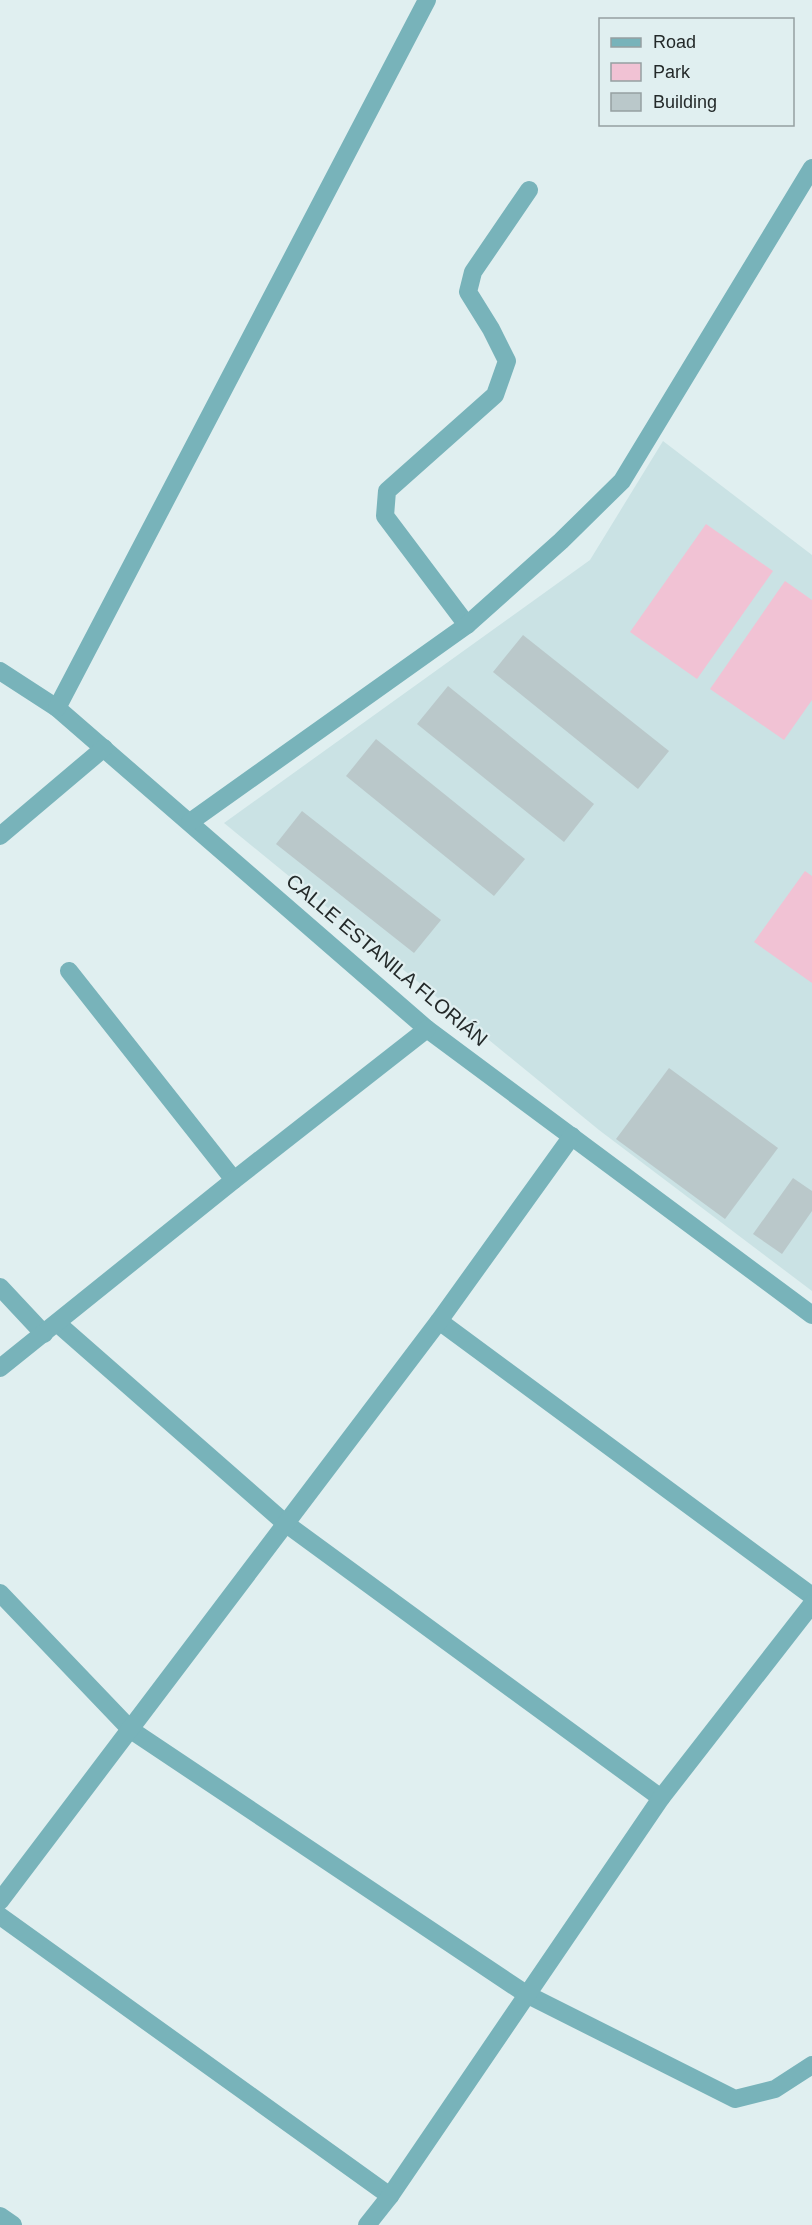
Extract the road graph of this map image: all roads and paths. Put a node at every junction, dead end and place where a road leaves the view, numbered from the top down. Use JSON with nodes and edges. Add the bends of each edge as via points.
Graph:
{"nodes":[{"id":1,"x":427,"y":0,"type":"edge"},
{"id":2,"x":812,"y":168,"type":"edge"},
{"id":3,"x":529,"y":190,"type":"dead end"},
{"id":4,"x":467,"y":625,"type":"junction"},
{"id":5,"x":0,"y":671,"type":"edge"},
{"id":6,"x":57,"y":708,"type":"junction"},
{"id":7,"x":104,"y":748,"type":"junction"},
{"id":8,"x":190,"y":822,"type":"junction"},
{"id":9,"x":0,"y":836,"type":"edge"},
{"id":10,"x":69,"y":971,"type":"dead end"},
{"id":11,"x":427,"y":1029,"type":"junction"},
{"id":12,"x":572,"y":1136,"type":"junction"},
{"id":13,"x":234,"y":1180,"type":"junction"},
{"id":14,"x":0,"y":1287,"type":"edge"},
{"id":15,"x":812,"y":1315,"type":"edge"},
{"id":16,"x":439,"y":1321,"type":"junction"},
{"id":17,"x":50,"y":1328,"type":"junction"},
{"id":18,"x":0,"y":1368,"type":"edge"},
{"id":19,"x":285,"y":1523,"type":"junction"},
{"id":20,"x":0,"y":1593,"type":"edge"},
{"id":21,"x":812,"y":1596,"type":"edge"},
{"id":22,"x":812,"y":1604,"type":"edge"},
{"id":23,"x":131,"y":1730,"type":"junction"},
{"id":24,"x":661,"y":1798,"type":"junction"},
{"id":25,"x":3,"y":1892,"type":"edge"},
{"id":26,"x":0,"y":1916,"type":"edge"},
{"id":27,"x":526,"y":1994,"type":"junction"},
{"id":28,"x":812,"y":2065,"type":"edge"},
{"id":29,"x":390,"y":2196,"type":"junction"},
{"id":30,"x":0,"y":2216,"type":"edge"},
{"id":31,"x":13,"y":2225,"type":"edge"},
{"id":32,"x":367,"y":2225,"type":"edge"}],
"edges":[{"from":1,"to":6,"type":"street"},
{"from":2,"to":4,"type":"street","via":[[622,481]]},
{"from":3,"to":4,"type":"street","via":[[473,272],[468,292],[507,361],[495,395],[387,491],[385,516]]},
{"from":4,"to":8,"type":"street"},
{"from":5,"to":6,"type":"street","name":"CALLE ESTANILA FLORIÁN"},
{"from":6,"to":7,"type":"street","name":"CALLE ESTANILA FLORIÁN"},
{"from":7,"to":8,"type":"street","name":"CALLE ESTANILA FLORIÁN"},
{"from":7,"to":9,"type":"street"},
{"from":8,"to":11,"type":"street","name":"CALLE ESTANILA FLORIÁN"},
{"from":10,"to":13,"type":"street"},
{"from":11,"to":12,"type":"street","name":"CALLE ESTANILA FLORIÁN"},
{"from":11,"to":13,"type":"street"},
{"from":12,"to":15,"type":"street","name":"CALLE ESTANILA FLORIÁN"},
{"from":12,"to":16,"type":"street"},
{"from":13,"to":17,"type":"street"},
{"from":14,"to":17,"type":"street"},
{"from":16,"to":19,"type":"street"},
{"from":16,"to":21,"type":"street"},
{"from":17,"to":18,"type":"street"},
{"from":17,"to":19,"type":"street"},
{"from":19,"to":23,"type":"street"},
{"from":19,"to":24,"type":"street"},
{"from":20,"to":23,"type":"street"},
{"from":22,"to":24,"type":"street"},
{"from":23,"to":25,"type":"street"},
{"from":23,"to":27,"type":"street"},
{"from":24,"to":27,"type":"street"},
{"from":26,"to":29,"type":"street"},
{"from":27,"to":28,"type":"street","via":[[735,2099],[775,2089]]},
{"from":27,"to":29,"type":"street"},
{"from":29,"to":32,"type":"street"},
{"from":30,"to":31,"type":"street"}]}
